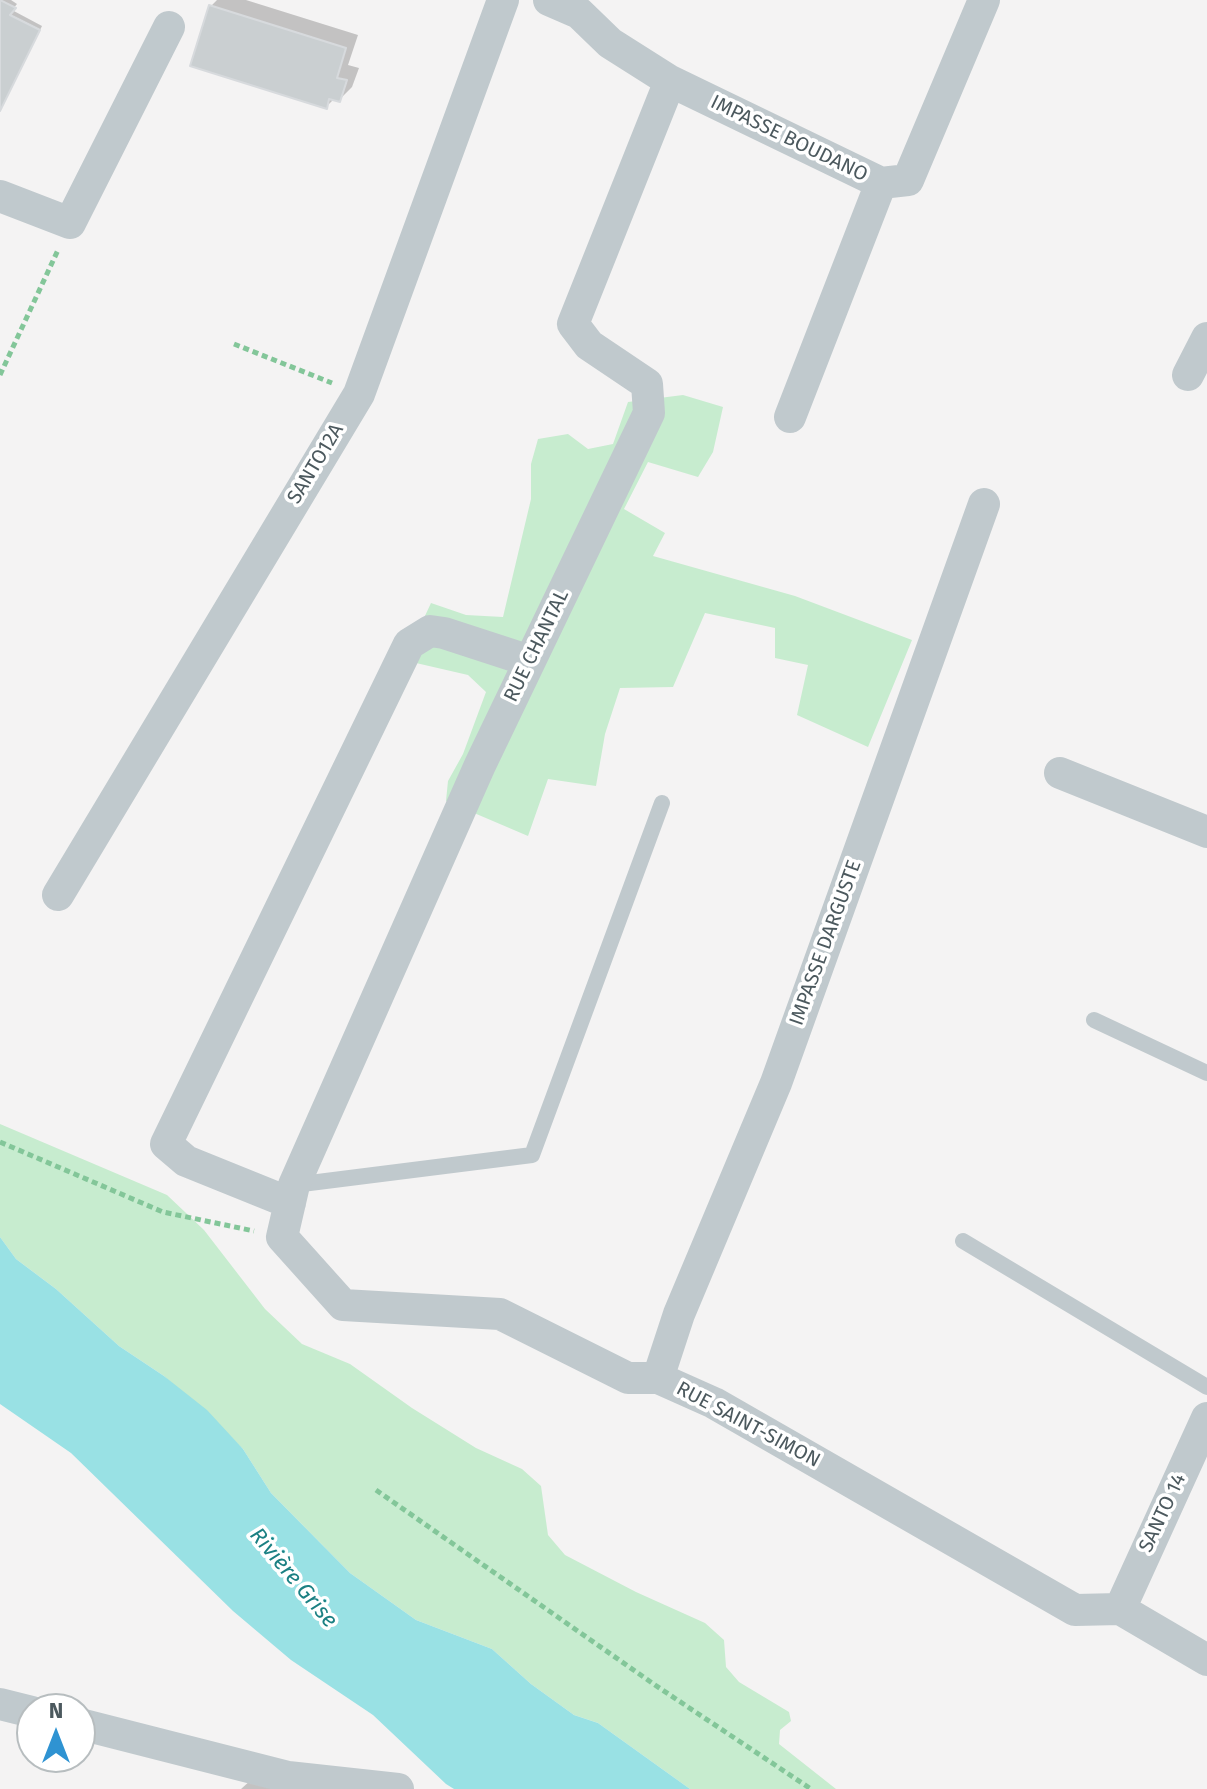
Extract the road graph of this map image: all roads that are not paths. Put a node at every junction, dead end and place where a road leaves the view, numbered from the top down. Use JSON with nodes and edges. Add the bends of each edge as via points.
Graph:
{"nodes":[{"id":1,"x":503,"y":0,"type":"edge"},
{"id":2,"x":549,"y":0,"type":"edge"},
{"id":3,"x":984,"y":0,"type":"edge"},
{"id":4,"x":169,"y":27,"type":"dead end"},
{"id":5,"x":670,"y":81,"type":"junction"},
{"id":6,"x":881,"y":183,"type":"junction"},
{"id":7,"x":0,"y":196,"type":"edge"},
{"id":8,"x":1207,"y":338,"type":"edge"},
{"id":9,"x":1188,"y":375,"type":"dead end"},
{"id":10,"x":790,"y":417,"type":"dead end"},
{"id":11,"x":984,"y":504,"type":"dead end"},
{"id":12,"x":530,"y":661,"type":"junction"},
{"id":13,"x":1060,"y":773,"type":"dead end"},
{"id":14,"x":662,"y":803,"type":"dead end"},
{"id":15,"x":1207,"y":832,"type":"edge"},
{"id":16,"x":58,"y":895,"type":"dead end"},
{"id":17,"x":1094,"y":1020,"type":"dead end"},
{"id":18,"x":1207,"y":1073,"type":"edge"},
{"id":19,"x":292,"y":1194,"type":"junction"},
{"id":20,"x":282,"y":1237,"type":"joint"},
{"id":21,"x":963,"y":1241,"type":"dead end"},
{"id":22,"x":658,"y":1378,"type":"junction"},
{"id":23,"x":1207,"y":1387,"type":"edge"},
{"id":24,"x":1207,"y":1418,"type":"edge"},
{"id":25,"x":1120,"y":1609,"type":"junction"},
{"id":26,"x":1207,"y":1660,"type":"edge"},
{"id":27,"x":96,"y":1728,"type":"edge"},
{"id":28,"x":398,"y":1789,"type":"edge"}],
"edges":[{"from":1,"to":16,"type":"street","name":"SANTO12A","via":[[359,394]]},
{"from":2,"to":5,"type":"street","name":"IMPASSE BOUDANO","via":[[579,13],[610,43]]},
{"from":3,"to":6,"type":"street","name":"IMPASSE BOUDANO","via":[[908,180]]},
{"from":4,"to":7,"type":"street","via":[[70,223]]},
{"from":5,"to":6,"type":"street","name":"IMPASSE BOUDANO"},
{"from":5,"to":12,"type":"street","name":"RUE CHANTAL","via":[[573,324],[589,345],[647,384],[649,413]]},
{"from":6,"to":10,"type":"street"},
{"from":8,"to":9,"type":"street"},
{"from":11,"to":22,"type":"street","name":"IMPASSE DARGUSTE","via":[[776,1083],[679,1314]]},
{"from":12,"to":19,"type":"street","name":"RUE CHANTAL"},
{"from":12,"to":19,"type":"street","via":[[430,631],[409,644],[166,1144],[186,1161]]},
{"from":13,"to":15,"type":"street"},
{"from":14,"to":19,"type":"lane","via":[[532,1155]]},
{"from":17,"to":18,"type":"lane"},
{"from":19,"to":20,"type":"street","name":"RUE CHANTAL"},
{"from":20,"to":22,"type":"street","name":"RUE SAINT-SIMON","via":[[343,1305],[500,1314],[628,1378]]},
{"from":21,"to":23,"type":"lane"},
{"from":22,"to":25,"type":"street","name":"RUE SAINT-SIMON","via":[[714,1403],[1075,1610]]},
{"from":24,"to":25,"type":"street","name":"SANTO 14"},
{"from":25,"to":26,"type":"street"},
{"from":27,"to":28,"type":"street","via":[[288,1777]]}]}
